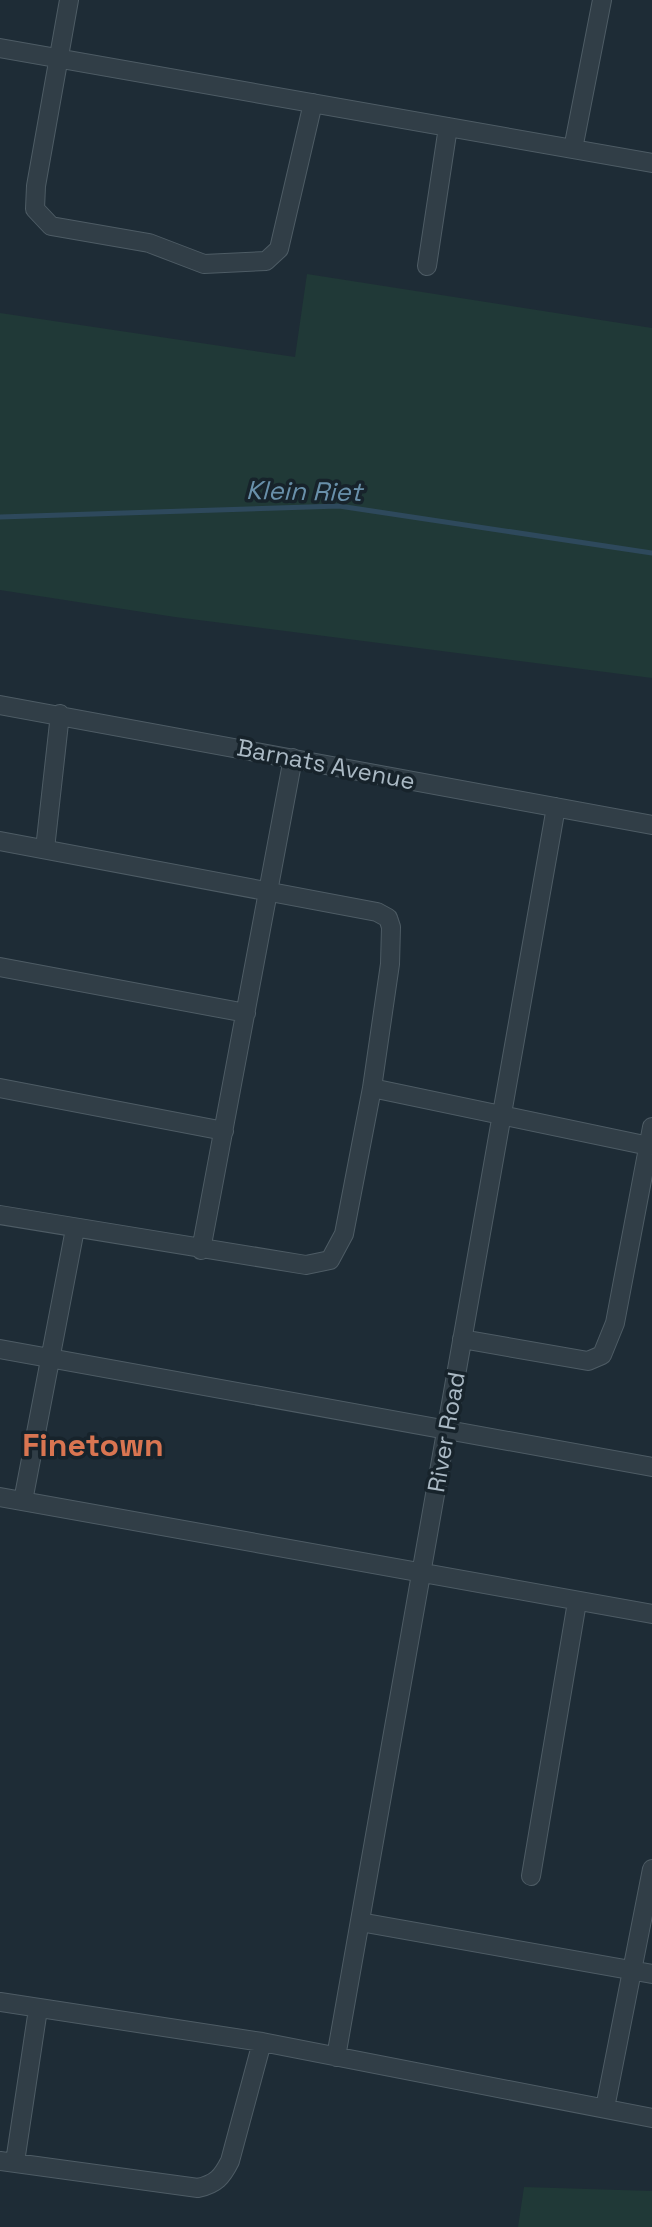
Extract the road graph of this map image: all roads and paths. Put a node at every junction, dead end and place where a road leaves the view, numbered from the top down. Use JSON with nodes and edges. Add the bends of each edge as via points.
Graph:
{"nodes":[{"id":1,"x":69,"y":0,"type":"edge"},
{"id":2,"x":602,"y":0,"type":"edge"},
{"id":3,"x":0,"y":48,"type":"edge"},
{"id":4,"x":61,"y":58,"type":"junction"},
{"id":5,"x":313,"y":103,"type":"junction"},
{"id":6,"x":448,"y":127,"type":"junction"},
{"id":7,"x":573,"y":149,"type":"junction"},
{"id":8,"x":652,"y":163,"type":"edge"},
{"id":9,"x":427,"y":266,"type":"dead end"},
{"id":10,"x":0,"y":705,"type":"edge"},
{"id":11,"x":60,"y":714,"type":"junction"},
{"id":12,"x":293,"y":758,"type":"junction"},
{"id":13,"x":556,"y":807,"type":"junction"},
{"id":14,"x":652,"y":825,"type":"edge"},
{"id":15,"x":0,"y":841,"type":"edge"},
{"id":16,"x":45,"y":849,"type":"junction"},
{"id":17,"x":269,"y":890,"type":"junction"},
{"id":18,"x":0,"y":967,"type":"edge"},
{"id":19,"x":246,"y":1013,"type":"junction"},
{"id":20,"x":0,"y":1088,"type":"edge"},
{"id":21,"x":372,"y":1088,"type":"junction"},
{"id":22,"x":502,"y":1116,"type":"junction"},
{"id":23,"x":224,"y":1131,"type":"junction"},
{"id":24,"x":650,"y":1136,"type":"edge"},
{"id":25,"x":0,"y":1215,"type":"edge"},
{"id":26,"x":75,"y":1229,"type":"junction"},
{"id":27,"x":644,"y":1230,"type":"edge"},
{"id":28,"x":201,"y":1250,"type":"junction"},
{"id":29,"x":462,"y":1339,"type":"junction"},
{"id":30,"x":0,"y":1349,"type":"edge"},
{"id":31,"x":52,"y":1358,"type":"junction"},
{"id":32,"x":446,"y":1430,"type":"junction"},
{"id":33,"x":652,"y":1467,"type":"edge"},
{"id":34,"x":0,"y":1497,"type":"edge"},
{"id":35,"x":23,"y":1501,"type":"junction"},
{"id":36,"x":421,"y":1573,"type":"junction"},
{"id":37,"x":577,"y":1602,"type":"junction"},
{"id":38,"x":652,"y":1614,"type":"edge"},
{"id":39,"x":652,"y":1869,"type":"edge"},
{"id":40,"x":531,"y":1876,"type":"dead end"},
{"id":41,"x":360,"y":1922,"type":"junction"},
{"id":42,"x":633,"y":1970,"type":"junction"},
{"id":43,"x":652,"y":1974,"type":"edge"},
{"id":44,"x":0,"y":2002,"type":"edge"},
{"id":45,"x":38,"y":2009,"type":"junction"},
{"id":46,"x":262,"y":2042,"type":"junction"},
{"id":47,"x":336,"y":2057,"type":"junction"},
{"id":48,"x":605,"y":2108,"type":"junction"},
{"id":49,"x":652,"y":2118,"type":"edge"},
{"id":50,"x":8,"y":2162,"type":"edge"}],
"edges":[{"from":1,"to":4,"type":"street"},
{"from":2,"to":7,"type":"street"},
{"from":3,"to":4,"type":"street"},
{"from":4,"to":5,"type":"street"},
{"from":4,"to":5,"type":"street","via":[[36,186],[39,216],[51,226],[149,243],[204,264],[266,261],[279,249]]},
{"from":5,"to":6,"type":"street"},
{"from":6,"to":7,"type":"street"},
{"from":6,"to":9,"type":"street"},
{"from":7,"to":8,"type":"street"},
{"from":10,"to":11,"type":"street","name":"Barnats Avenue"},
{"from":11,"to":12,"type":"street","name":"Barnats Avenue"},
{"from":11,"to":16,"type":"street"},
{"from":12,"to":13,"type":"street","name":"Barnats Avenue"},
{"from":12,"to":17,"type":"street"},
{"from":13,"to":14,"type":"street","name":"Barnats Avenue"},
{"from":13,"to":22,"type":"street","name":"River Road"},
{"from":15,"to":16,"type":"street"},
{"from":16,"to":17,"type":"street"},
{"from":17,"to":19,"type":"street"},
{"from":17,"to":21,"type":"street","via":[[388,918],[390,964]]},
{"from":18,"to":19,"type":"street"},
{"from":19,"to":23,"type":"street"},
{"from":20,"to":23,"type":"street"},
{"from":21,"to":22,"type":"street"},
{"from":21,"to":28,"type":"street","via":[[344,1234],[330,1260],[306,1265]]},
{"from":22,"to":24,"type":"street"},
{"from":22,"to":29,"type":"street","name":"River Road"},
{"from":23,"to":28,"type":"street"},
{"from":24,"to":27,"type":"street"},
{"from":25,"to":26,"type":"street"},
{"from":26,"to":28,"type":"street"},
{"from":26,"to":31,"type":"street"},
{"from":27,"to":29,"type":"street","via":[[602,1355],[588,1361]]},
{"from":29,"to":32,"type":"street","name":"River Road"},
{"from":30,"to":31,"type":"street"},
{"from":31,"to":32,"type":"street"},
{"from":31,"to":35,"type":"street"},
{"from":32,"to":33,"type":"street"},
{"from":32,"to":36,"type":"street","name":"River Road"},
{"from":34,"to":35,"type":"street"},
{"from":35,"to":36,"type":"street"},
{"from":36,"to":37,"type":"street"},
{"from":36,"to":41,"type":"street","name":"River Road"},
{"from":37,"to":38,"type":"street"},
{"from":37,"to":40,"type":"street"},
{"from":39,"to":42,"type":"street"},
{"from":41,"to":42,"type":"street"},
{"from":41,"to":47,"type":"street","name":"River Road"},
{"from":42,"to":43,"type":"street"},
{"from":42,"to":48,"type":"street"},
{"from":44,"to":45,"type":"street"},
{"from":45,"to":46,"type":"street"},
{"from":45,"to":50,"type":"street"},
{"from":46,"to":47,"type":"street"},
{"from":46,"to":50,"type":"street","via":[[230,2161],[210,2186]]},
{"from":47,"to":48,"type":"street"},
{"from":48,"to":49,"type":"street"}]}
